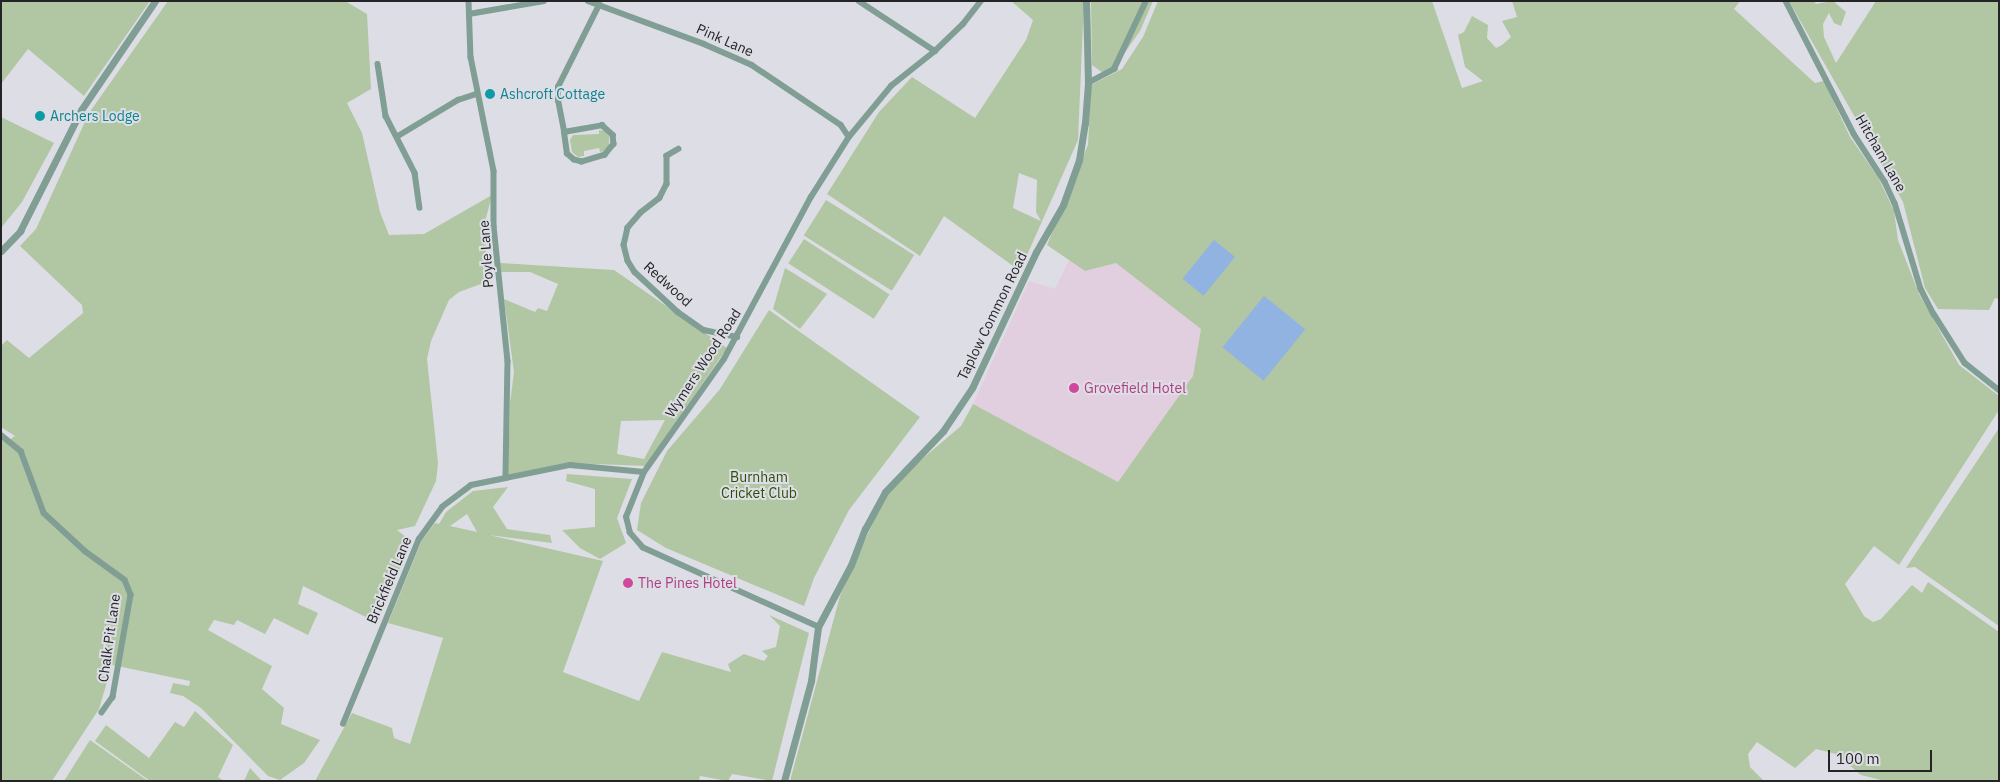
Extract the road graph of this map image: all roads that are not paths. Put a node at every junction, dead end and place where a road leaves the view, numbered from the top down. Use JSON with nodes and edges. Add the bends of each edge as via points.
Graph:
{"nodes":[{"id":1,"x":155,"y":1,"type":"edge"},
{"id":2,"x":469,"y":1,"type":"edge"},
{"id":3,"x":544,"y":1,"type":"edge"},
{"id":4,"x":588,"y":1,"type":"edge"},
{"id":5,"x":859,"y":1,"type":"edge"},
{"id":6,"x":980,"y":1,"type":"edge"},
{"id":7,"x":1086,"y":1,"type":"edge"},
{"id":8,"x":1146,"y":1,"type":"edge"},
{"id":9,"x":1786,"y":1,"type":"edge"},
{"id":10,"x":599,"y":4,"type":"junction"},
{"id":11,"x":469,"y":14,"type":"junction"},
{"id":12,"x":935,"y":51,"type":"junction"},
{"id":13,"x":378,"y":64,"type":"dead end"},
{"id":14,"x":1088,"y":83,"type":"junction"},
{"id":15,"x":477,"y":94,"type":"junction"},
{"id":16,"x":859,"y":124,"type":"junction"},
{"id":17,"x":841,"y":125,"type":"junction"},
{"id":18,"x":564,"y":132,"type":"junction"},
{"id":19,"x":398,"y":136,"type":"junction"},
{"id":20,"x":849,"y":137,"type":"junction"},
{"id":21,"x":679,"y":148,"type":"dead end"},
{"id":22,"x":420,"y":208,"type":"dead end"},
{"id":23,"x":1,"y":251,"type":"edge"},
{"id":24,"x":737,"y":337,"type":"junction"},
{"id":25,"x":1999,"y":390,"type":"edge"},
{"id":26,"x":1,"y":436,"type":"edge"},
{"id":27,"x":644,"y":472,"type":"junction"},
{"id":28,"x":506,"y":478,"type":"junction"},
{"id":29,"x":818,"y":627,"type":"junction"},
{"id":30,"x":102,"y":713,"type":"dead end"},
{"id":31,"x":343,"y":724,"type":"dead end"},
{"id":32,"x":784,"y":781,"type":"edge"}],
"edges":[{"from":1,"to":23,"type":"street","via":[[82,110],[20,232]]},
{"from":2,"to":11,"type":"street","name":"Poyle Lane"},
{"from":3,"to":11,"type":"street"},
{"from":4,"to":10,"type":"street","name":"Pink Lane"},
{"from":5,"to":12,"type":"street"},
{"from":6,"to":12,"type":"street","name":"Wymers Wood Road","via":[[963,24]]},
{"from":7,"to":14,"type":"street","name":"Taplow Common Road"},
{"from":8,"to":14,"type":"street","via":[[1114,69]]},
{"from":9,"to":25,"type":"street","name":"Hitcham Lane","via":[[1854,134],[1892,196],[1921,289],[1934,314],[1965,362]]},
{"from":10,"to":17,"type":"street","name":"Pink Lane","via":[[752,65]]},
{"from":10,"to":18,"type":"street","via":[[558,88]]},
{"from":11,"to":15,"type":"street","name":"Poyle Lane"},
{"from":12,"to":16,"type":"street","name":"Wymers Wood Road","via":[[890,86]]},
{"from":13,"to":19,"type":"street","via":[[386,116]]},
{"from":14,"to":29,"type":"street","name":"Taplow Common Road","via":[[1078,160],[1066,196],[989,354],[972,388],[943,431],[885,492]]},
{"from":15,"to":19,"type":"street","via":[[458,100]]},
{"from":15,"to":28,"type":"street","name":"Poyle Lane","via":[[494,171],[494,226],[508,362]]},
{"from":16,"to":17,"type":"street"},
{"from":16,"to":20,"type":"street","name":"Wymers Wood Road"},
{"from":17,"to":20,"type":"street","name":"Pink Lane"},
{"from":18,"to":18,"type":"street","via":[[568,154],[582,162],[605,155],[614,144],[613,135],[602,125]]},
{"from":19,"to":22,"type":"street","via":[[415,173]]},
{"from":20,"to":24,"type":"street","name":"Wymers Wood Road","via":[[811,198]]},
{"from":21,"to":24,"type":"street","name":"Redwood","via":[[667,156],[667,184],[660,198],[628,228],[624,245],[628,261],[635,272],[671,306],[704,330]]},
{"from":24,"to":27,"type":"street","name":"Wymers Wood Road"},
{"from":26,"to":30,"type":"street","name":"Chalk Pit Lane","via":[[21,451],[44,513],[86,551],[125,580],[131,595],[113,697]]},
{"from":27,"to":28,"type":"street","name":"Brickfield Lane","via":[[570,466]]},
{"from":27,"to":29,"type":"street","name":"Wymers Wood Road","via":[[626,517],[630,533],[643,548]]},
{"from":28,"to":31,"type":"street","name":"Brickfield Lane","via":[[471,484],[442,507],[419,539]]},
{"from":29,"to":32,"type":"street","name":"Taplow Common Road","via":[[811,681]]}]}
